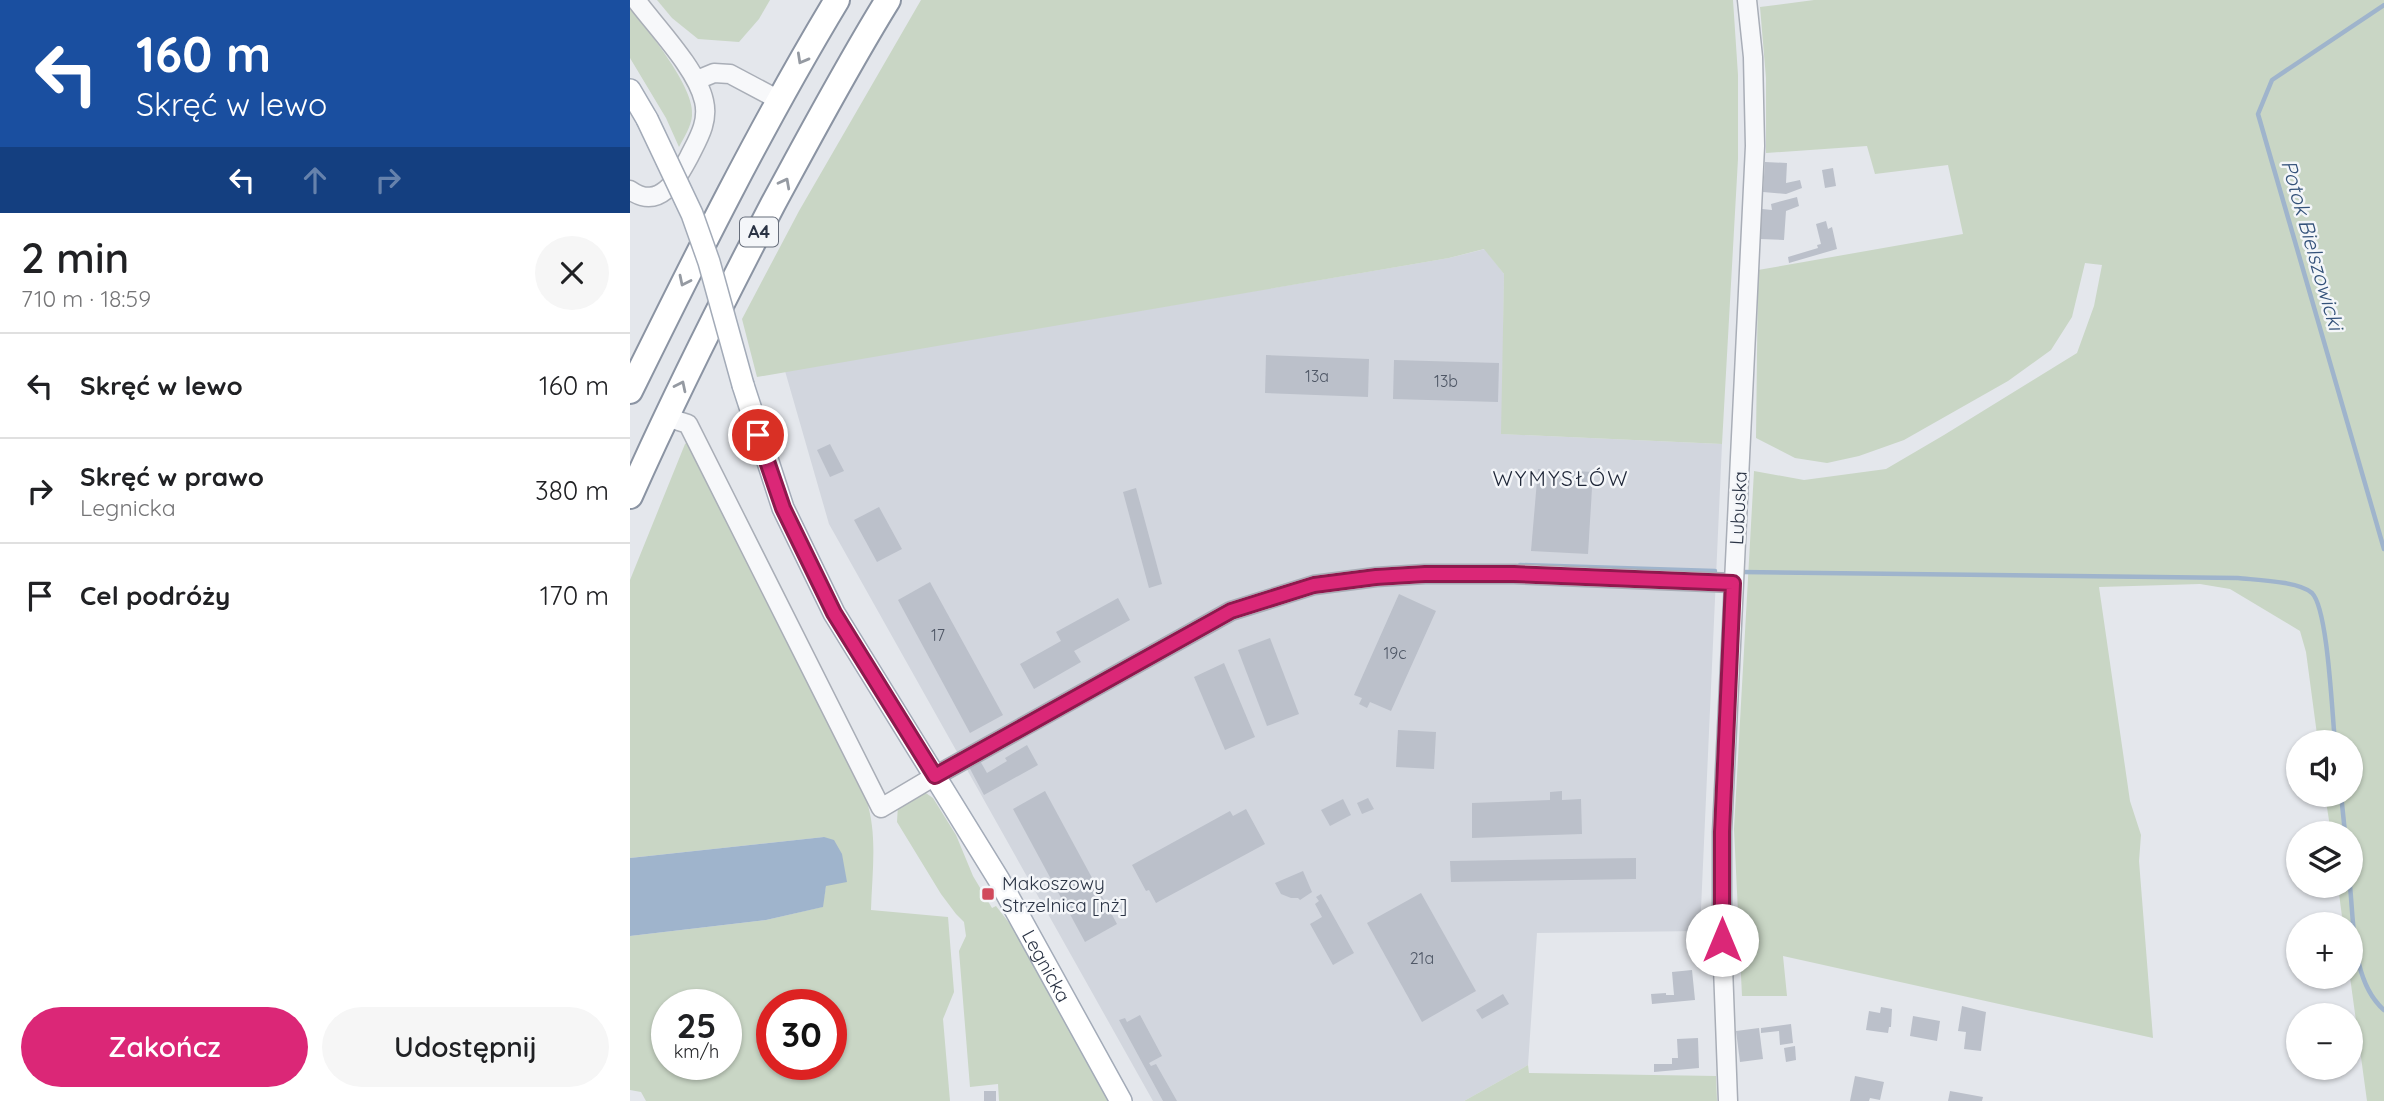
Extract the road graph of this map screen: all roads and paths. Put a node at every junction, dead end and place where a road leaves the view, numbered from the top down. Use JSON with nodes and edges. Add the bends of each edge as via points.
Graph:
{"nodes":[{"id":1,"x":636,"y":0,"type":"edge"},
{"id":2,"x":837,"y":0,"type":"edge"},
{"id":3,"x":888,"y":0,"type":"edge"},
{"id":4,"x":1747,"y":0,"type":"edge"},
{"id":5,"x":697,"y":80,"type":"junction"},
{"id":6,"x":630,"y":90,"type":"edge"},
{"id":7,"x":779,"y":100,"type":"junction"},
{"id":8,"x":630,"y":190,"type":"edge"},
{"id":9,"x":630,"y":391,"type":"edge"},
{"id":10,"x":666,"y":417,"type":"junction"},
{"id":11,"x":630,"y":496,"type":"edge"},
{"id":12,"x":1733,"y":583,"type":"junction"},
{"id":13,"x":935,"y":776,"type":"junction"},
{"id":14,"x":1121,"y":1101,"type":"edge"},
{"id":15,"x":1728,"y":1101,"type":"edge"}],
"edges":[{"from":1,"to":5,"type":"street"},
{"from":2,"to":7,"type":"highway","number":"A4","one_way":true},
{"from":10,"to":3,"type":"highway","number":"A4","one_way":true,"via":[[741,265]]},
{"from":4,"to":12,"type":"street","name":"Lubuska","via":[[1755,146]]},
{"from":5,"to":7,"type":"street","via":[[714,73],[730,74]]},
{"from":5,"to":8,"type":"street","via":[[705,103],[704,128],[676,182],[663,193],[649,196]]},
{"from":6,"to":13,"type":"main road","name":"Legnicka","bridge":true,"via":[[696,226],[783,508],[834,613]]},
{"from":7,"to":9,"type":"highway","number":"A4","one_way":true},
{"from":10,"to":11,"type":"highway","number":"A4"},
{"from":10,"to":13,"type":"street","via":[[688,424],[881,808]]},
{"from":12,"to":13,"type":"street","via":[[1425,574],[1314,585],[1231,611]]},
{"from":12,"to":15,"type":"street","name":"Lubuska","via":[[1722,832]]},
{"from":13,"to":14,"type":"main road","name":"Legnicka","via":[[999,880]]}]}
